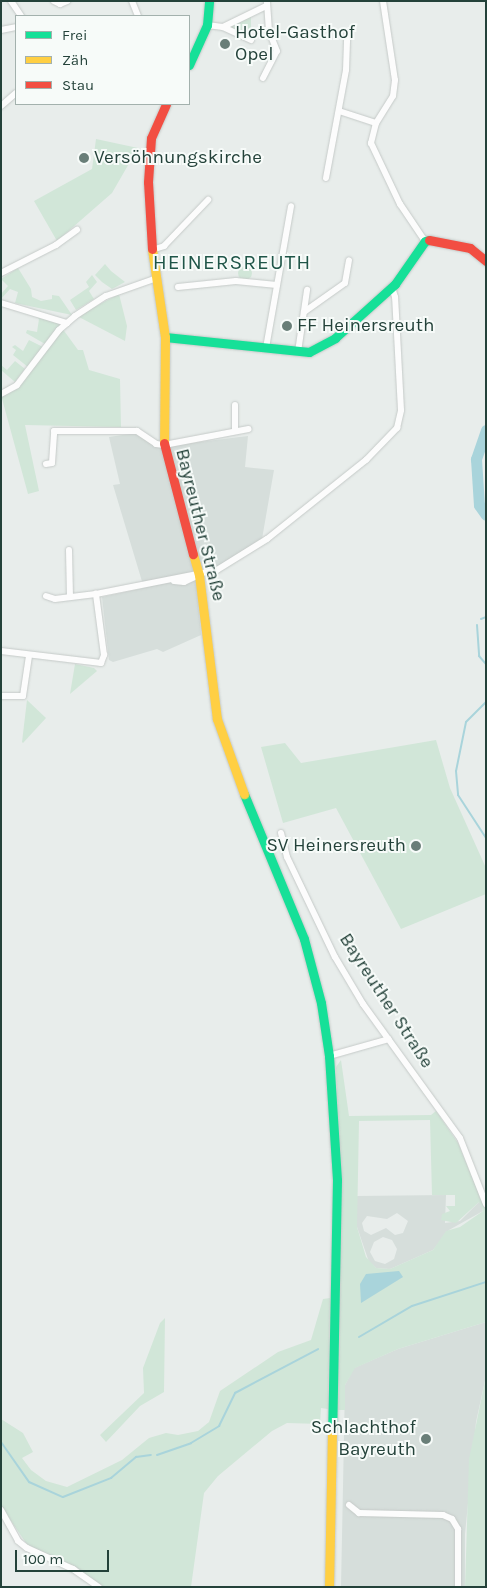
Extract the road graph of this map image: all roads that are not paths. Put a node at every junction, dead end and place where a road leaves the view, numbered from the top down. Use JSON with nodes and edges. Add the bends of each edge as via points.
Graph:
{"nodes":[{"id":1,"x":11,"y":1,"type":"edge"},
{"id":2,"x":54,"y":1,"type":"edge"},
{"id":3,"x":67,"y":1,"type":"edge"},
{"id":4,"x":132,"y":1,"type":"edge"},
{"id":5,"x":209,"y":1,"type":"edge"},
{"id":6,"x":383,"y":1,"type":"edge"},
{"id":7,"x":266,"y":4,"type":"edge"},
{"id":8,"x":20,"y":15,"type":"edge"},
{"id":9,"x":138,"y":15,"type":"edge"},
{"id":10,"x":206,"y":25,"type":"junction"},
{"id":11,"x":223,"y":27,"type":"junction"},
{"id":12,"x":15,"y":28,"type":"edge"},
{"id":13,"x":1,"y":30,"type":"edge"},
{"id":14,"x":347,"y":36,"type":"dead end"},
{"id":15,"x":251,"y":40,"type":"dead end"},
{"id":16,"x":190,"y":63,"type":"edge"},
{"id":17,"x":263,"y":78,"type":"dead end"},
{"id":18,"x":15,"y":94,"type":"edge"},
{"id":19,"x":165,"y":105,"type":"edge"},
{"id":20,"x":1,"y":106,"type":"edge"},
{"id":21,"x":339,"y":111,"type":"junction"},
{"id":22,"x":376,"y":123,"type":"junction"},
{"id":23,"x":326,"y":178,"type":"dead end"},
{"id":24,"x":208,"y":200,"type":"dead end"},
{"id":25,"x":291,"y":206,"type":"dead end"},
{"id":26,"x":77,"y":230,"type":"dead end"},
{"id":27,"x":425,"y":241,"type":"junction"},
{"id":28,"x":152,"y":250,"type":"junction"},
{"id":29,"x":349,"y":260,"type":"dead end"},
{"id":30,"x":486,"y":261,"type":"edge"},
{"id":31,"x":1,"y":273,"type":"edge"},
{"id":32,"x":154,"y":279,"type":"junction"},
{"id":33,"x":277,"y":285,"type":"junction"},
{"id":34,"x":178,"y":287,"type":"dead end"},
{"id":35,"x":392,"y":287,"type":"junction"},
{"id":36,"x":308,"y":290,"type":"dead end"},
{"id":37,"x":1,"y":303,"type":"edge"},
{"id":38,"x":304,"y":312,"type":"junction"},
{"id":39,"x":67,"y":322,"type":"junction"},
{"id":40,"x":165,"y":337,"type":"junction"},
{"id":41,"x":266,"y":348,"type":"junction"},
{"id":42,"x":298,"y":352,"type":"junction"},
{"id":43,"x":1,"y":394,"type":"edge"},
{"id":44,"x":235,"y":405,"type":"dead end"},
{"id":45,"x":249,"y":429,"type":"dead end"},
{"id":46,"x":235,"y":431,"type":"junction"},
{"id":47,"x":164,"y":445,"type":"junction"},
{"id":48,"x":46,"y":464,"type":"dead end"},
{"id":49,"x":69,"y":550,"type":"dead end"},
{"id":50,"x":199,"y":575,"type":"junction"},
{"id":51,"x":96,"y":594,"type":"junction"},
{"id":52,"x":46,"y":596,"type":"dead end"},
{"id":53,"x":70,"y":597,"type":"junction"},
{"id":54,"x":1,"y":651,"type":"edge"},
{"id":55,"x":29,"y":656,"type":"junction"},
{"id":56,"x":1,"y":696,"type":"edge"},
{"id":57,"x":281,"y":833,"type":"dead end"},
{"id":58,"x":388,"y":1039,"type":"junction"},
{"id":59,"x":330,"y":1056,"type":"junction"},
{"id":60,"x":486,"y":1204,"type":"edge"},
{"id":61,"x":349,"y":1505,"type":"dead end"},
{"id":62,"x":1,"y":1510,"type":"edge"},
{"id":63,"x":99,"y":1587,"type":"edge"},
{"id":64,"x":329,"y":1587,"type":"edge"},
{"id":65,"x":458,"y":1587,"type":"edge"}],
"edges":[{"from":1,"to":8,"type":"street"},
{"from":2,"to":3,"type":"street"},
{"from":4,"to":9,"type":"street"},
{"from":5,"to":10,"type":"main road"},
{"from":6,"to":22,"type":"street","via":[[396,80],[393,96]]},
{"from":7,"to":11,"type":"street"},
{"from":7,"to":17,"type":"street","via":[[269,31],[277,51]]},
{"from":10,"to":11,"type":"street"},
{"from":10,"to":16,"type":"main road"},
{"from":11,"to":15,"type":"street"},
{"from":12,"to":13,"type":"street"},
{"from":14,"to":21,"type":"street","via":[[348,55]]},
{"from":18,"to":20,"type":"street"},
{"from":19,"to":28,"type":"main road","name":"Bayreuther Straße","via":[[156,121],[149,151]]},
{"from":21,"to":22,"type":"street"},
{"from":21,"to":23,"type":"street"},
{"from":22,"to":27,"type":"street","via":[[371,134],[374,153],[400,204]]},
{"from":24,"to":28,"type":"street","via":[[164,246]]},
{"from":25,"to":33,"type":"street"},
{"from":26,"to":31,"type":"street","via":[[56,245]]},
{"from":27,"to":30,"type":"main road","via":[[434,239],[470,248]]},
{"from":27,"to":35,"type":"main road"},
{"from":28,"to":32,"type":"main road","name":"Bayreuther Straße"},
{"from":29,"to":38,"type":"street","via":[[345,283]]},
{"from":32,"to":39,"type":"street","via":[[106,296]]},
{"from":32,"to":40,"type":"main road","name":"Bayreuther Straße"},
{"from":33,"to":34,"type":"street","via":[[236,281]]},
{"from":33,"to":41,"type":"street"},
{"from":35,"to":42,"type":"main road","via":[[329,342],[312,351]]},
{"from":35,"to":50,"type":"street","via":[[401,381],[397,428],[366,460],[267,539],[217,570]]},
{"from":36,"to":38,"type":"street"},
{"from":37,"to":39,"type":"street"},
{"from":38,"to":42,"type":"street"},
{"from":39,"to":43,"type":"street","via":[[17,385]]},
{"from":40,"to":41,"type":"main road"},
{"from":40,"to":47,"type":"main road","name":"Bayreuther Straße"},
{"from":41,"to":42,"type":"main road"},
{"from":44,"to":46,"type":"street"},
{"from":45,"to":46,"type":"street"},
{"from":46,"to":47,"type":"street"},
{"from":47,"to":48,"type":"street","via":[[156,444],[137,431],[54,431],[52,463]]},
{"from":47,"to":50,"type":"main road","name":"Bayreuther Straße","via":[[169,477]]},
{"from":49,"to":53,"type":"street"},
{"from":50,"to":51,"type":"street","via":[[184,582]]},
{"from":50,"to":59,"type":"main road","name":"Bayreuther Straße","via":[[211,688],[226,752],[304,939],[321,1003]]},
{"from":51,"to":53,"type":"street"},
{"from":51,"to":55,"type":"street","via":[[104,655],[102,662],[94,664]]},
{"from":52,"to":53,"type":"street","via":[[56,599]]},
{"from":54,"to":55,"type":"street"},
{"from":55,"to":56,"type":"street","via":[[23,696]]},
{"from":57,"to":58,"type":"street","name":"Bayreuther Straße","via":[[287,857],[328,945],[355,992]]},
{"from":58,"to":59,"type":"street"},
{"from":58,"to":60,"type":"street","name":"Bayreuther Straße","via":[[460,1138]]},
{"from":59,"to":64,"type":"main road","name":"Bayreuther Straße","via":[[337,1180]]},
{"from":61,"to":65,"type":"street","via":[[359,1514],[443,1515],[452,1518],[458,1529]]},
{"from":62,"to":63,"type":"street","via":[[18,1541],[73,1569]]}]}
